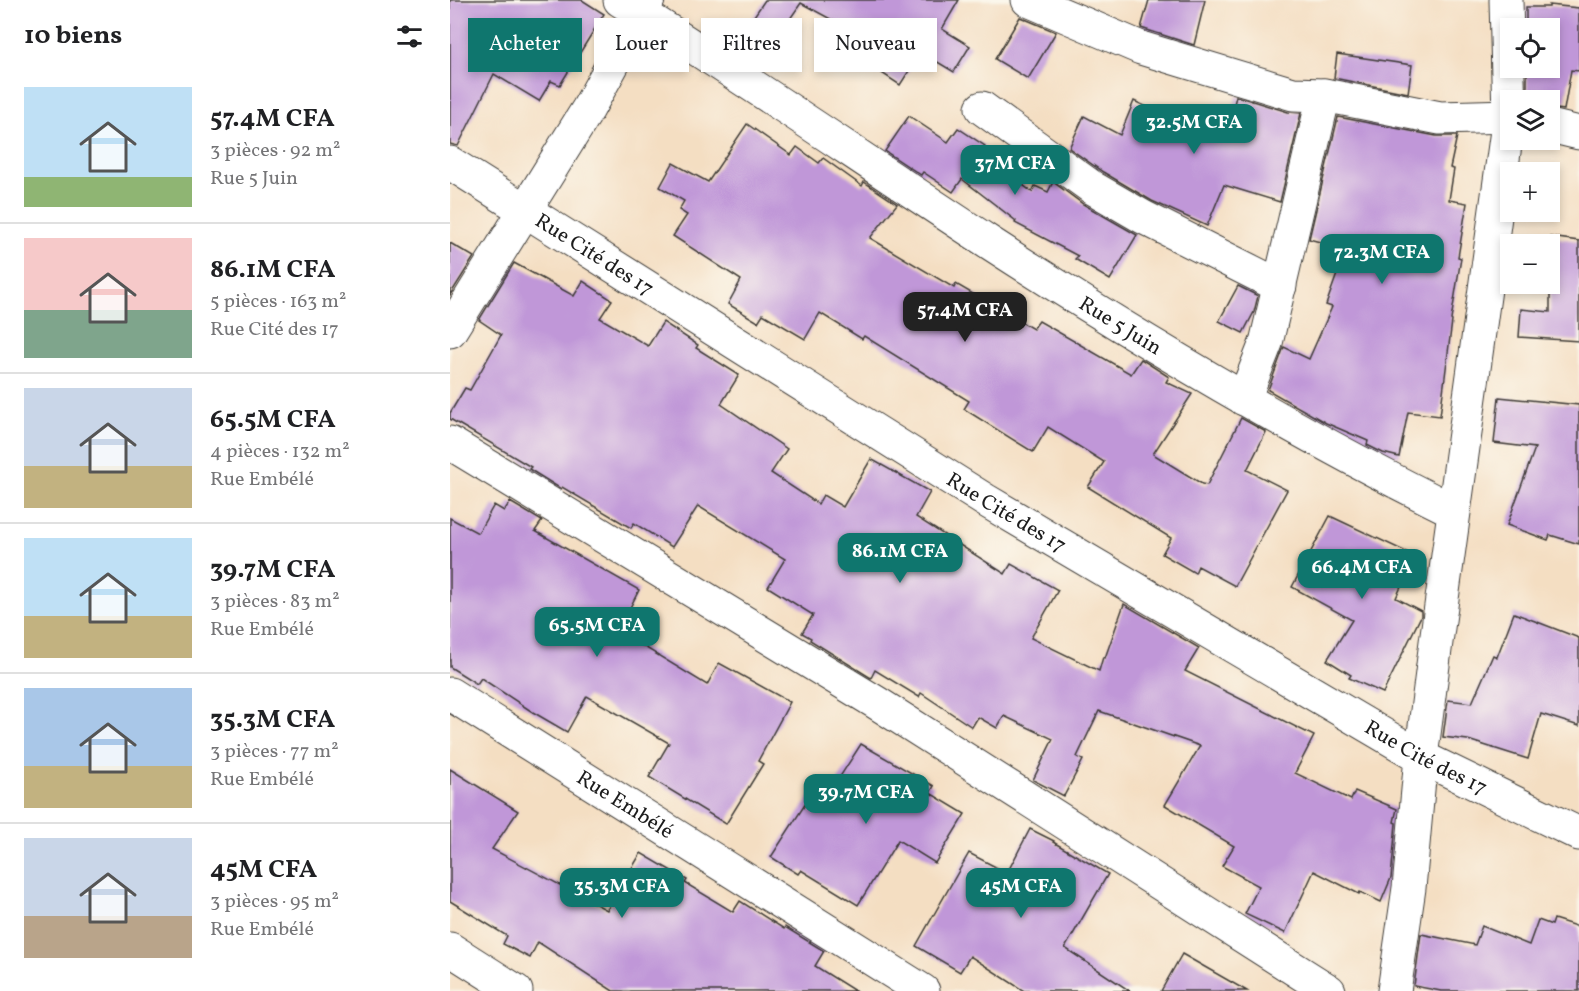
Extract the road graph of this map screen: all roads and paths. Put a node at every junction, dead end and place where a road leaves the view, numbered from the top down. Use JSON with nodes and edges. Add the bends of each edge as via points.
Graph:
{"nodes":[{"id":1,"x":1028,"y":0,"type":"edge"},
{"id":2,"x":1506,"y":0,"type":"edge"},
{"id":3,"x":636,"y":4,"type":"edge"},
{"id":4,"x":1509,"y":90,"type":"edge"},
{"id":5,"x":1324,"y":94,"type":"junction"},
{"id":6,"x":982,"y":108,"type":"dead end"},
{"id":7,"x":1500,"y":116,"type":"edge"},
{"id":8,"x":1560,"y":128,"type":"edge"},
{"id":9,"x":1579,"y":133,"type":"edge"},
{"id":10,"x":1505,"y":150,"type":"edge"},
{"id":11,"x":450,"y":163,"type":"edge"},
{"id":12,"x":525,"y":210,"type":"junction"},
{"id":13,"x":1280,"y":286,"type":"junction"},
{"id":14,"x":450,"y":331,"type":"edge"},
{"id":15,"x":1244,"y":399,"type":"junction"},
{"id":16,"x":450,"y":443,"type":"edge"},
{"id":17,"x":1454,"y":511,"type":"junction"},
{"id":18,"x":450,"y":693,"type":"edge"},
{"id":19,"x":1421,"y":757,"type":"junction"},
{"id":20,"x":1579,"y":834,"type":"edge"},
{"id":21,"x":450,"y":949,"type":"edge"},
{"id":22,"x":516,"y":991,"type":"edge"},
{"id":23,"x":923,"y":991,"type":"edge"},
{"id":24,"x":1329,"y":991,"type":"edge"},
{"id":25,"x":1394,"y":991,"type":"edge"}],
"edges":[{"from":1,"to":5,"type":"street","via":[[1141,48],[1293,94]]},
{"from":2,"to":4,"type":"street"},
{"from":3,"to":12,"type":"street","via":[[588,109]]},
{"from":3,"to":15,"type":"street","name":"Rue 5 Juin","via":[[992,244]]},
{"from":5,"to":7,"type":"street","via":[[1440,118]]},
{"from":5,"to":13,"type":"street"},
{"from":6,"to":13,"type":"street","via":[[1093,188]]},
{"from":8,"to":9,"type":"street"},
{"from":10,"to":17,"type":"street"},
{"from":11,"to":12,"type":"street","name":"Rue Cité des 17"},
{"from":12,"to":14,"type":"street"},
{"from":12,"to":19,"type":"street","name":"Rue Cité des 17","via":[[985,500]]},
{"from":13,"to":15,"type":"street","via":[[1266,343]]},
{"from":15,"to":17,"type":"street","name":"Rue 5 Juin","via":[[1380,475]]},
{"from":16,"to":24,"type":"street","via":[[877,704]]},
{"from":17,"to":19,"type":"street"},
{"from":18,"to":23,"type":"street","name":"Rue Embélé"},
{"from":19,"to":20,"type":"street","name":"Rue Cité des 17"},
{"from":19,"to":25,"type":"street","via":[[1409,888]]},
{"from":21,"to":22,"type":"street"}]}
